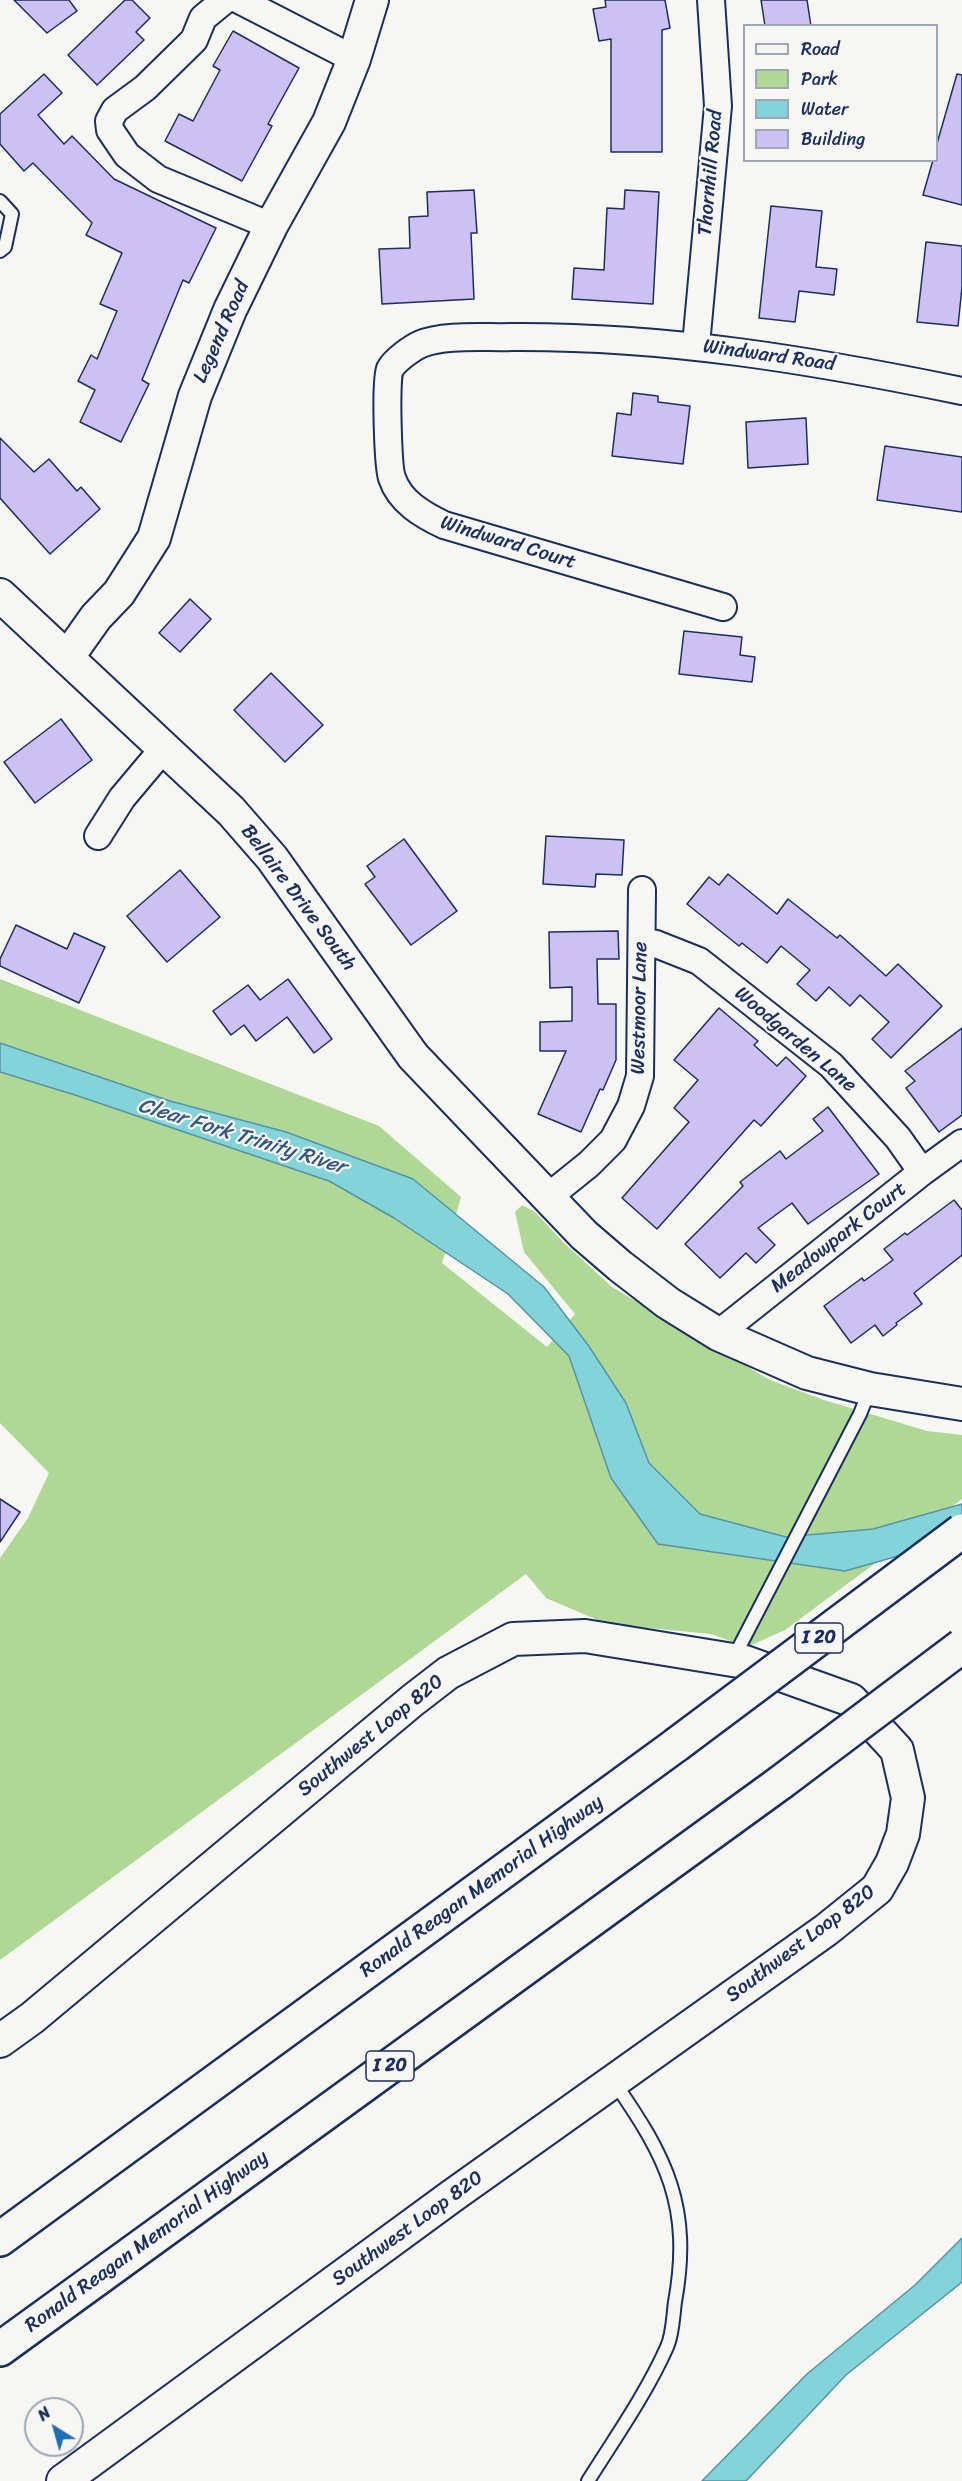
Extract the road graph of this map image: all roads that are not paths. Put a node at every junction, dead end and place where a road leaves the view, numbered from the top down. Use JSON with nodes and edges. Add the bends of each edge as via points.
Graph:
{"nodes":[{"id":1,"x":225,"y":0,"type":"edge"},
{"id":2,"x":239,"y":0,"type":"edge"},
{"id":3,"x":372,"y":0,"type":"edge"},
{"id":4,"x":711,"y":0,"type":"edge"},
{"id":5,"x":354,"y":59,"type":"junction"},
{"id":6,"x":0,"y":201,"type":"edge"},
{"id":7,"x":271,"y":226,"type":"junction"},
{"id":8,"x":0,"y":251,"type":"edge"},
{"id":9,"x":573,"y":339,"type":"joint"},
{"id":10,"x":696,"y":345,"type":"junction"},
{"id":11,"x":962,"y":391,"type":"edge"},
{"id":12,"x":0,"y":595,"type":"edge"},
{"id":13,"x":723,"y":607,"type":"dead end"},
{"id":14,"x":67,"y":658,"type":"junction"},
{"id":15,"x":164,"y":748,"type":"junction"},
{"id":16,"x":98,"y":836,"type":"dead end"},
{"id":17,"x":642,"y":891,"type":"dead end"},
{"id":18,"x":642,"y":941,"type":"junction"},
{"id":19,"x":962,"y":1143,"type":"edge"},
{"id":20,"x":922,"y":1172,"type":"junction"},
{"id":21,"x":548,"y":1197,"type":"junction"},
{"id":22,"x":718,"y":1334,"type":"junction"},
{"id":23,"x":870,"y":1389,"type":"junction"},
{"id":24,"x":962,"y":1404,"type":"edge"},
{"id":25,"x":962,"y":1531,"type":"edge"},
{"id":26,"x":962,"y":1646,"type":"edge"},
{"id":27,"x":733,"y":1660,"type":"junction"},
{"id":28,"x":0,"y":2041,"type":"edge"},
{"id":29,"x":614,"y":2082,"type":"junction"},
{"id":30,"x":0,"y":2239,"type":"edge"},
{"id":31,"x":0,"y":2349,"type":"edge"},
{"id":32,"x":63,"y":2481,"type":"edge"},
{"id":33,"x":588,"y":2481,"type":"edge"}],
"edges":[{"from":1,"to":7,"type":"street","via":[[203,18],[194,40],[145,88],[115,110],[109,121],[110,130],[127,156],[158,179]]},
{"from":2,"to":5,"type":"street"},
{"from":3,"to":5,"type":"street","name":"Legend Road"},
{"from":4,"to":10,"type":"street","name":"Thornhill Road","via":[[718,106]]},
{"from":5,"to":7,"type":"street","name":"Legend Road","via":[[329,122]]},
{"from":6,"to":8,"type":"lane","via":[[12,214],[5,247]]},
{"from":7,"to":14,"type":"street","name":"Legend Road","via":[[230,310],[195,396],[154,538],[119,593]]},
{"from":9,"to":10,"type":"street","name":"Windward Road"},
{"from":9,"to":13,"type":"street","name":"Windward Court","via":[[456,338],[422,344],[406,354],[390,369],[386,387],[391,477],[405,500],[421,514],[444,525]]},
{"from":10,"to":11,"type":"street","name":"Windward Road","via":[[848,367]]},
{"from":12,"to":14,"type":"street","name":"Bellaire Drive South"},
{"from":14,"to":15,"type":"street","name":"Bellaire Drive South"},
{"from":15,"to":16,"type":"street","via":[[122,798]]},
{"from":15,"to":21,"type":"street","name":"Bellaire Drive South","via":[[272,858],[413,1056]]},
{"from":17,"to":18,"type":"street","name":"Westmoor Lane"},
{"from":18,"to":20,"type":"street","name":"Woodgarden Lane","via":[[699,961],[831,1065],[898,1138]]},
{"from":18,"to":21,"type":"street","name":"Westmoor Lane","via":[[640,1076],[632,1106],[613,1140]]},
{"from":19,"to":20,"type":"street","name":"Meadowpark Court"},
{"from":20,"to":22,"type":"street","name":"Meadowpark Court"},
{"from":21,"to":22,"type":"street","name":"Bellaire Drive South","via":[[620,1266],[668,1303]]},
{"from":22,"to":23,"type":"street","name":"Bellaire Drive South","via":[[807,1373]]},
{"from":23,"to":24,"type":"street"},
{"from":23,"to":27,"type":"lane"},
{"from":25,"to":30,"type":"highway","name":"Ronald Reagan Memorial Highway","number":"I 20","bridge":true},
{"from":26,"to":31,"type":"highway","name":"Ronald Reagan Memorial Highway","number":"I 20","bridge":true,"via":[[780,1783]]},
{"from":27,"to":28,"type":"street","name":"Southwest Loop 820","via":[[585,1636],[513,1639],[448,1673],[413,1700]]},
{"from":27,"to":29,"type":"street","name":"Southwest Loop 820","via":[[851,1700],[897,1750],[908,1798],[903,1834],[877,1890]]},
{"from":29,"to":32,"type":"street","name":"Southwest Loop 820"},
{"from":29,"to":33,"type":"lane","via":[[658,2150],[675,2199],[682,2250],[668,2345]]}]}
